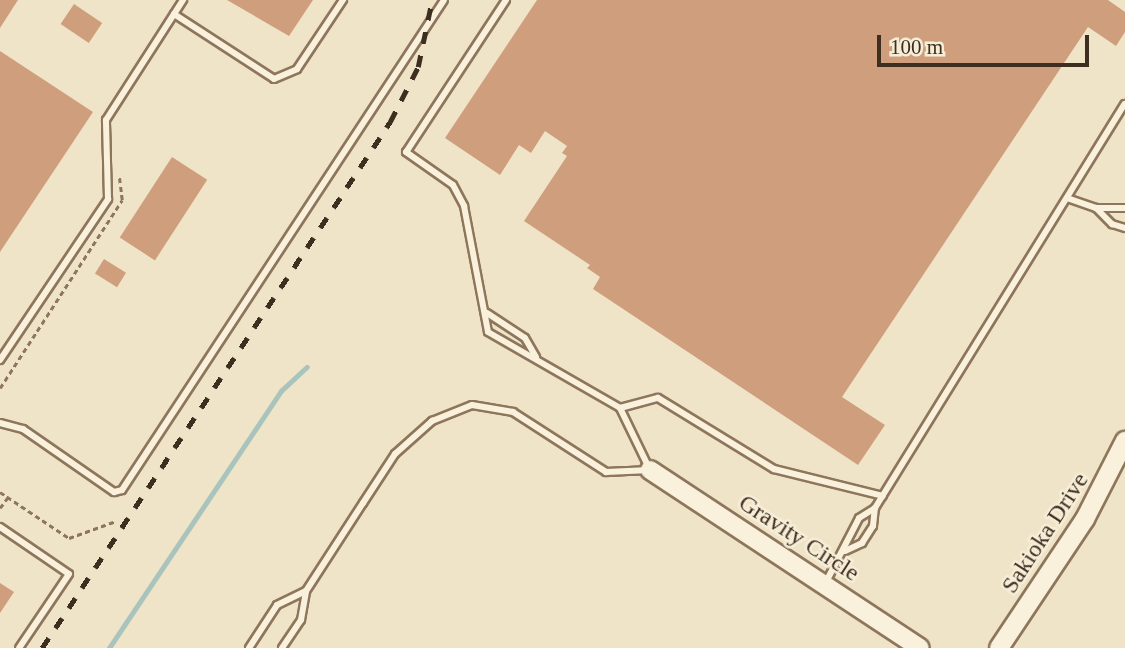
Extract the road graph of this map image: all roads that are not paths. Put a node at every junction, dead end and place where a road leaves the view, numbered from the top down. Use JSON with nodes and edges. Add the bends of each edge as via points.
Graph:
{"nodes":[{"id":1,"x":183,"y":0,"type":"edge"},
{"id":2,"x":343,"y":0,"type":"edge"},
{"id":3,"x":444,"y":0,"type":"edge"},
{"id":4,"x":506,"y":0,"type":"edge"},
{"id":5,"x":174,"y":14,"type":"junction"},
{"id":6,"x":1125,"y":104,"type":"edge"},
{"id":7,"x":1067,"y":198,"type":"junction"},
{"id":8,"x":1097,"y":208,"type":"junction"},
{"id":9,"x":1125,"y":208,"type":"edge"},
{"id":10,"x":1125,"y":228,"type":"edge"},
{"id":11,"x":487,"y":313,"type":"junction"},
{"id":12,"x":536,"y":357,"type":"junction"},
{"id":13,"x":0,"y":360,"type":"edge"},
{"id":14,"x":621,"y":408,"type":"junction"},
{"id":15,"x":0,"y":424,"type":"edge"},
{"id":16,"x":1125,"y":441,"type":"edge"},
{"id":17,"x":650,"y":470,"type":"junction"},
{"id":18,"x":883,"y":496,"type":"junction"},
{"id":19,"x":875,"y":508,"type":"junction"},
{"id":20,"x":0,"y":527,"type":"edge"},
{"id":21,"x":845,"y":551,"type":"junction"},
{"id":22,"x":824,"y":584,"type":"junction"},
{"id":23,"x":306,"y":591,"type":"junction"},
{"id":24,"x":19,"y":648,"type":"edge"},
{"id":25,"x":249,"y":648,"type":"edge"},
{"id":26,"x":282,"y":648,"type":"edge"},
{"id":27,"x":920,"y":648,"type":"edge"},
{"id":28,"x":999,"y":648,"type":"edge"}],
"edges":[{"from":1,"to":5,"type":"lane"},
{"from":2,"to":5,"type":"lane","via":[[297,69],[274,79]]},
{"from":3,"to":15,"type":"lane","via":[[122,489],[114,492],[23,429]]},
{"from":4,"to":11,"type":"lane","via":[[406,152],[453,185],[464,206]]},
{"from":5,"to":13,"type":"lane","via":[[106,120],[108,199]]},
{"from":6,"to":7,"type":"lane"},
{"from":7,"to":8,"type":"lane"},
{"from":7,"to":18,"type":"lane"},
{"from":8,"to":9,"type":"lane"},
{"from":8,"to":10,"type":"lane"},
{"from":11,"to":12,"type":"lane","via":[[525,338]]},
{"from":11,"to":12,"type":"lane","via":[[488,331],[520,354]]},
{"from":12,"to":14,"type":"lane"},
{"from":14,"to":17,"type":"lane"},
{"from":14,"to":18,"type":"lane","via":[[658,398],[774,469]]},
{"from":16,"to":28,"type":"street","name":"Sakioka Drive","via":[[1085,519]]},
{"from":17,"to":22,"type":"street","name":"Gravity Circle"},
{"from":17,"to":23,"type":"lane","via":[[606,472],[513,412],[472,405],[432,421],[396,454]]},
{"from":18,"to":19,"type":"lane"},
{"from":19,"to":21,"type":"lane","via":[[859,518],[848,534]]},
{"from":19,"to":21,"type":"lane","via":[[873,526],[862,543]]},
{"from":20,"to":24,"type":"lane","via":[[69,574]]},
{"from":21,"to":22,"type":"lane"},
{"from":22,"to":27,"type":"street","name":"Gravity Circle"},
{"from":23,"to":25,"type":"lane","via":[[277,606]]},
{"from":23,"to":26,"type":"lane","via":[[301,620]]}]}
